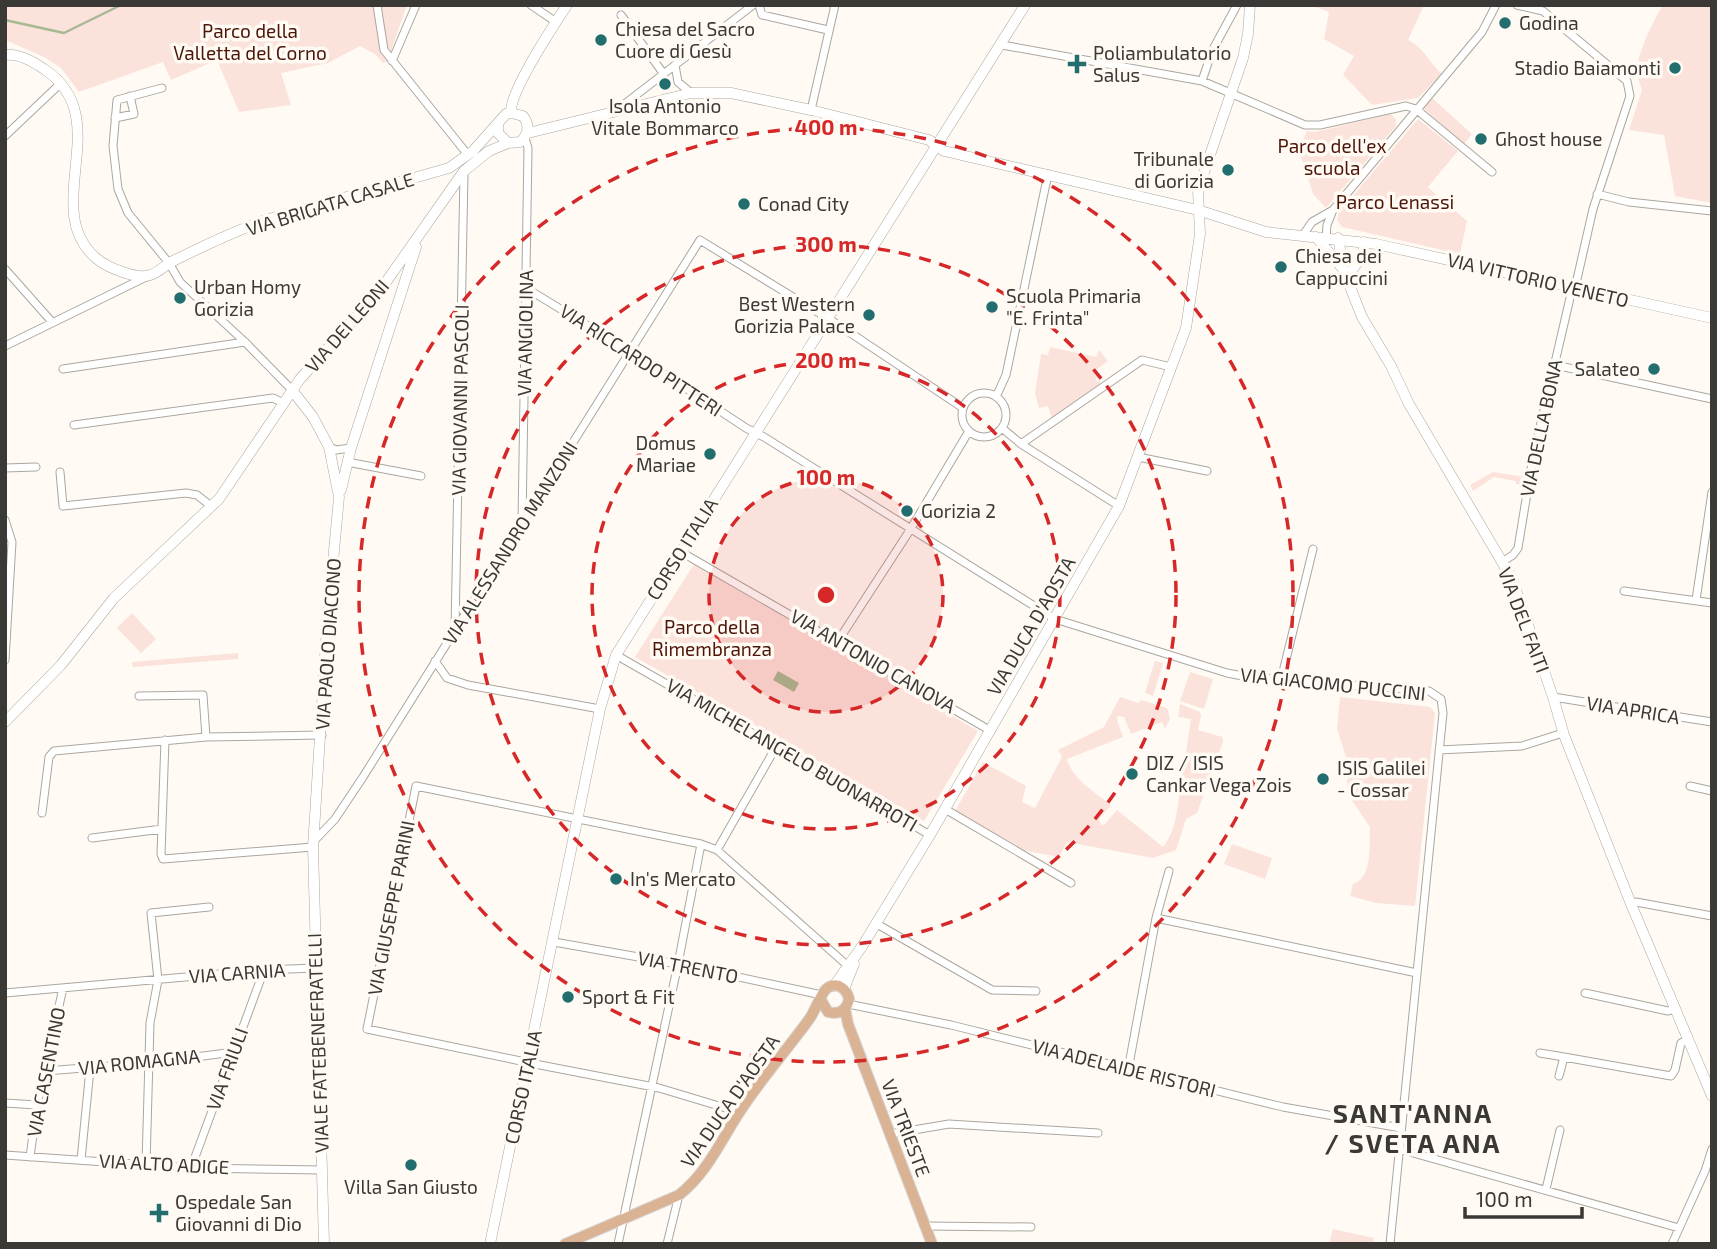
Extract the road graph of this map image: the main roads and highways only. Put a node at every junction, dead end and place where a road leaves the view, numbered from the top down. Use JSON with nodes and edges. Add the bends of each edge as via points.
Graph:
{"nodes":[{"id":1,"x":567,"y":5,"type":"edge"},
{"id":2,"x":1025,"y":5,"type":"edge"},
{"id":3,"x":1250,"y":5,"type":"edge"},
{"id":4,"x":7,"y":53,"type":"edge"},
{"id":5,"x":514,"y":113,"type":"junction"},
{"id":6,"x":498,"y":123,"type":"junction"},
{"id":7,"x":527,"y":136,"type":"junction"},
{"id":8,"x":505,"y":140,"type":"junction"},
{"id":9,"x":936,"y":146,"type":"junction"},
{"id":10,"x":471,"y":153,"type":"junction"},
{"id":11,"x":449,"y":168,"type":"junction"},
{"id":12,"x":454,"y":183,"type":"junction"},
{"id":13,"x":1198,"y":210,"type":"junction"},
{"id":14,"x":1321,"y":237,"type":"junction"},
{"id":15,"x":418,"y":238,"type":"junction"},
{"id":16,"x":1338,"y":239,"type":"junction"},
{"id":17,"x":1364,"y":242,"type":"junction"},
{"id":18,"x":1345,"y":273,"type":"junction"},
{"id":19,"x":1712,"y":318,"type":"edge"},
{"id":20,"x":292,"y":390,"type":"junction"},
{"id":21,"x":339,"y":497,"type":"junction"},
{"id":22,"x":5,"y":722,"type":"edge"},
{"id":23,"x":314,"y":844,"type":"joint"},
{"id":24,"x":863,"y":945,"type":"junction"},
{"id":25,"x":839,"y":987,"type":"junction"},
{"id":26,"x":822,"y":1001,"type":"junction"},
{"id":27,"x":844,"y":1009,"type":"junction"},
{"id":28,"x":1712,"y":1096,"type":"edge"},
{"id":29,"x":324,"y":1244,"type":"edge"},
{"id":30,"x":490,"y":1244,"type":"edge"},
{"id":31,"x":565,"y":1244,"type":"edge"},
{"id":32,"x":932,"y":1244,"type":"edge"}],
"edges":[{"from":1,"to":5,"type":"main road","via":[[512,101]]},
{"from":2,"to":9,"type":"main road","name":"CORSO ITALIA"},
{"from":3,"to":13,"type":"main road","name":"VIA DUCA D'AOSTA","via":[[1244,58],[1198,190]]},
{"from":4,"to":11,"type":"main road","name":"VIA BRIGATA CASALE","via":[[52,74],[73,103],[79,129],[72,216],[81,239],[96,258],[132,275],[150,276],[260,222]]},
{"from":5,"to":6,"type":"main road","name":"VIA BRIGATA CASALE"},
{"from":5,"to":7,"type":"main road","via":[[523,116]]},
{"from":6,"to":8,"type":"main road"},
{"from":6,"to":10,"type":"main road","name":"VIA BRIGATA CASALE"},
{"from":7,"to":8,"type":"main road","name":"VIA BRIGATA CASALE"},
{"from":7,"to":9,"type":"main road","name":"VIA BRIGATA CASALE","via":[[691,93],[731,93],[929,140]]},
{"from":8,"to":10,"type":"main road","name":"VIA BRIGATA CASALE"},
{"from":8,"to":12,"type":"main road","name":"VIA DEI LEONI"},
{"from":9,"to":13,"type":"main road","name":"VIA VITTORIO VENETO"},
{"from":9,"to":30,"type":"main road","name":"CORSO ITALIA","via":[[616,655],[600,709]]},
{"from":10,"to":11,"type":"main road","name":"VIA BRIGATA CASALE"},
{"from":11,"to":12,"type":"main road"},
{"from":12,"to":15,"type":"main road","name":"VIA DEI LEONI"},
{"from":13,"to":14,"type":"main road","name":"VIA VITTORIO VENETO","via":[[1266,232]]},
{"from":13,"to":24,"type":"main road","name":"VIA DUCA D'AOSTA","via":[[1200,234],[1186,328],[1119,506]]},
{"from":14,"to":16,"type":"main road","name":"VIA VITTORIO VENETO"},
{"from":14,"to":18,"type":"main road"},
{"from":15,"to":20,"type":"main road","name":"VIA DEI LEONI","via":[[379,292]]},
{"from":15,"to":21,"type":"main road"},
{"from":16,"to":17,"type":"main road","name":"VIA VITTORIO VENETO"},
{"from":16,"to":18,"type":"main road"},
{"from":17,"to":18,"type":"main road","via":[[1363,255]]},
{"from":17,"to":19,"type":"main road","name":"VIA VITTORIO VENETO"},
{"from":18,"to":28,"type":"main road","name":"VIA DEL FAITI","via":[[1362,317],[1520,599],[1563,733]]},
{"from":20,"to":21,"type":"main road","name":"VIA PAOLO DIACONO","via":[[329,447]]},
{"from":20,"to":22,"type":"main road","name":"VIA DEI LEONI","via":[[219,499],[114,598],[61,665]]},
{"from":21,"to":23,"type":"main road","name":"VIA PAOLO DIACONO"},
{"from":23,"to":29,"type":"main road","name":"VIALE FATEBENEFRATELLI"},
{"from":24,"to":25,"type":"main road","name":"VIA DUCA D'AOSTA"},
{"from":24,"to":25,"type":"main road","name":"VIA DUCA D'AOSTA"},
{"from":25,"to":26,"type":"main road","name":"VIA DUCA D'AOSTA","via":[[824,990]]},
{"from":25,"to":27,"type":"main road","via":[[849,999]]},
{"from":26,"to":27,"type":"main road","via":[[828,1012]]},
{"from":26,"to":31,"type":"main road","name":"VIA DUCA D'AOSTA","via":[[739,1112],[704,1171],[680,1195]]},
{"from":27,"to":32,"type":"main road","name":"VIA TRIESTE"}]}
